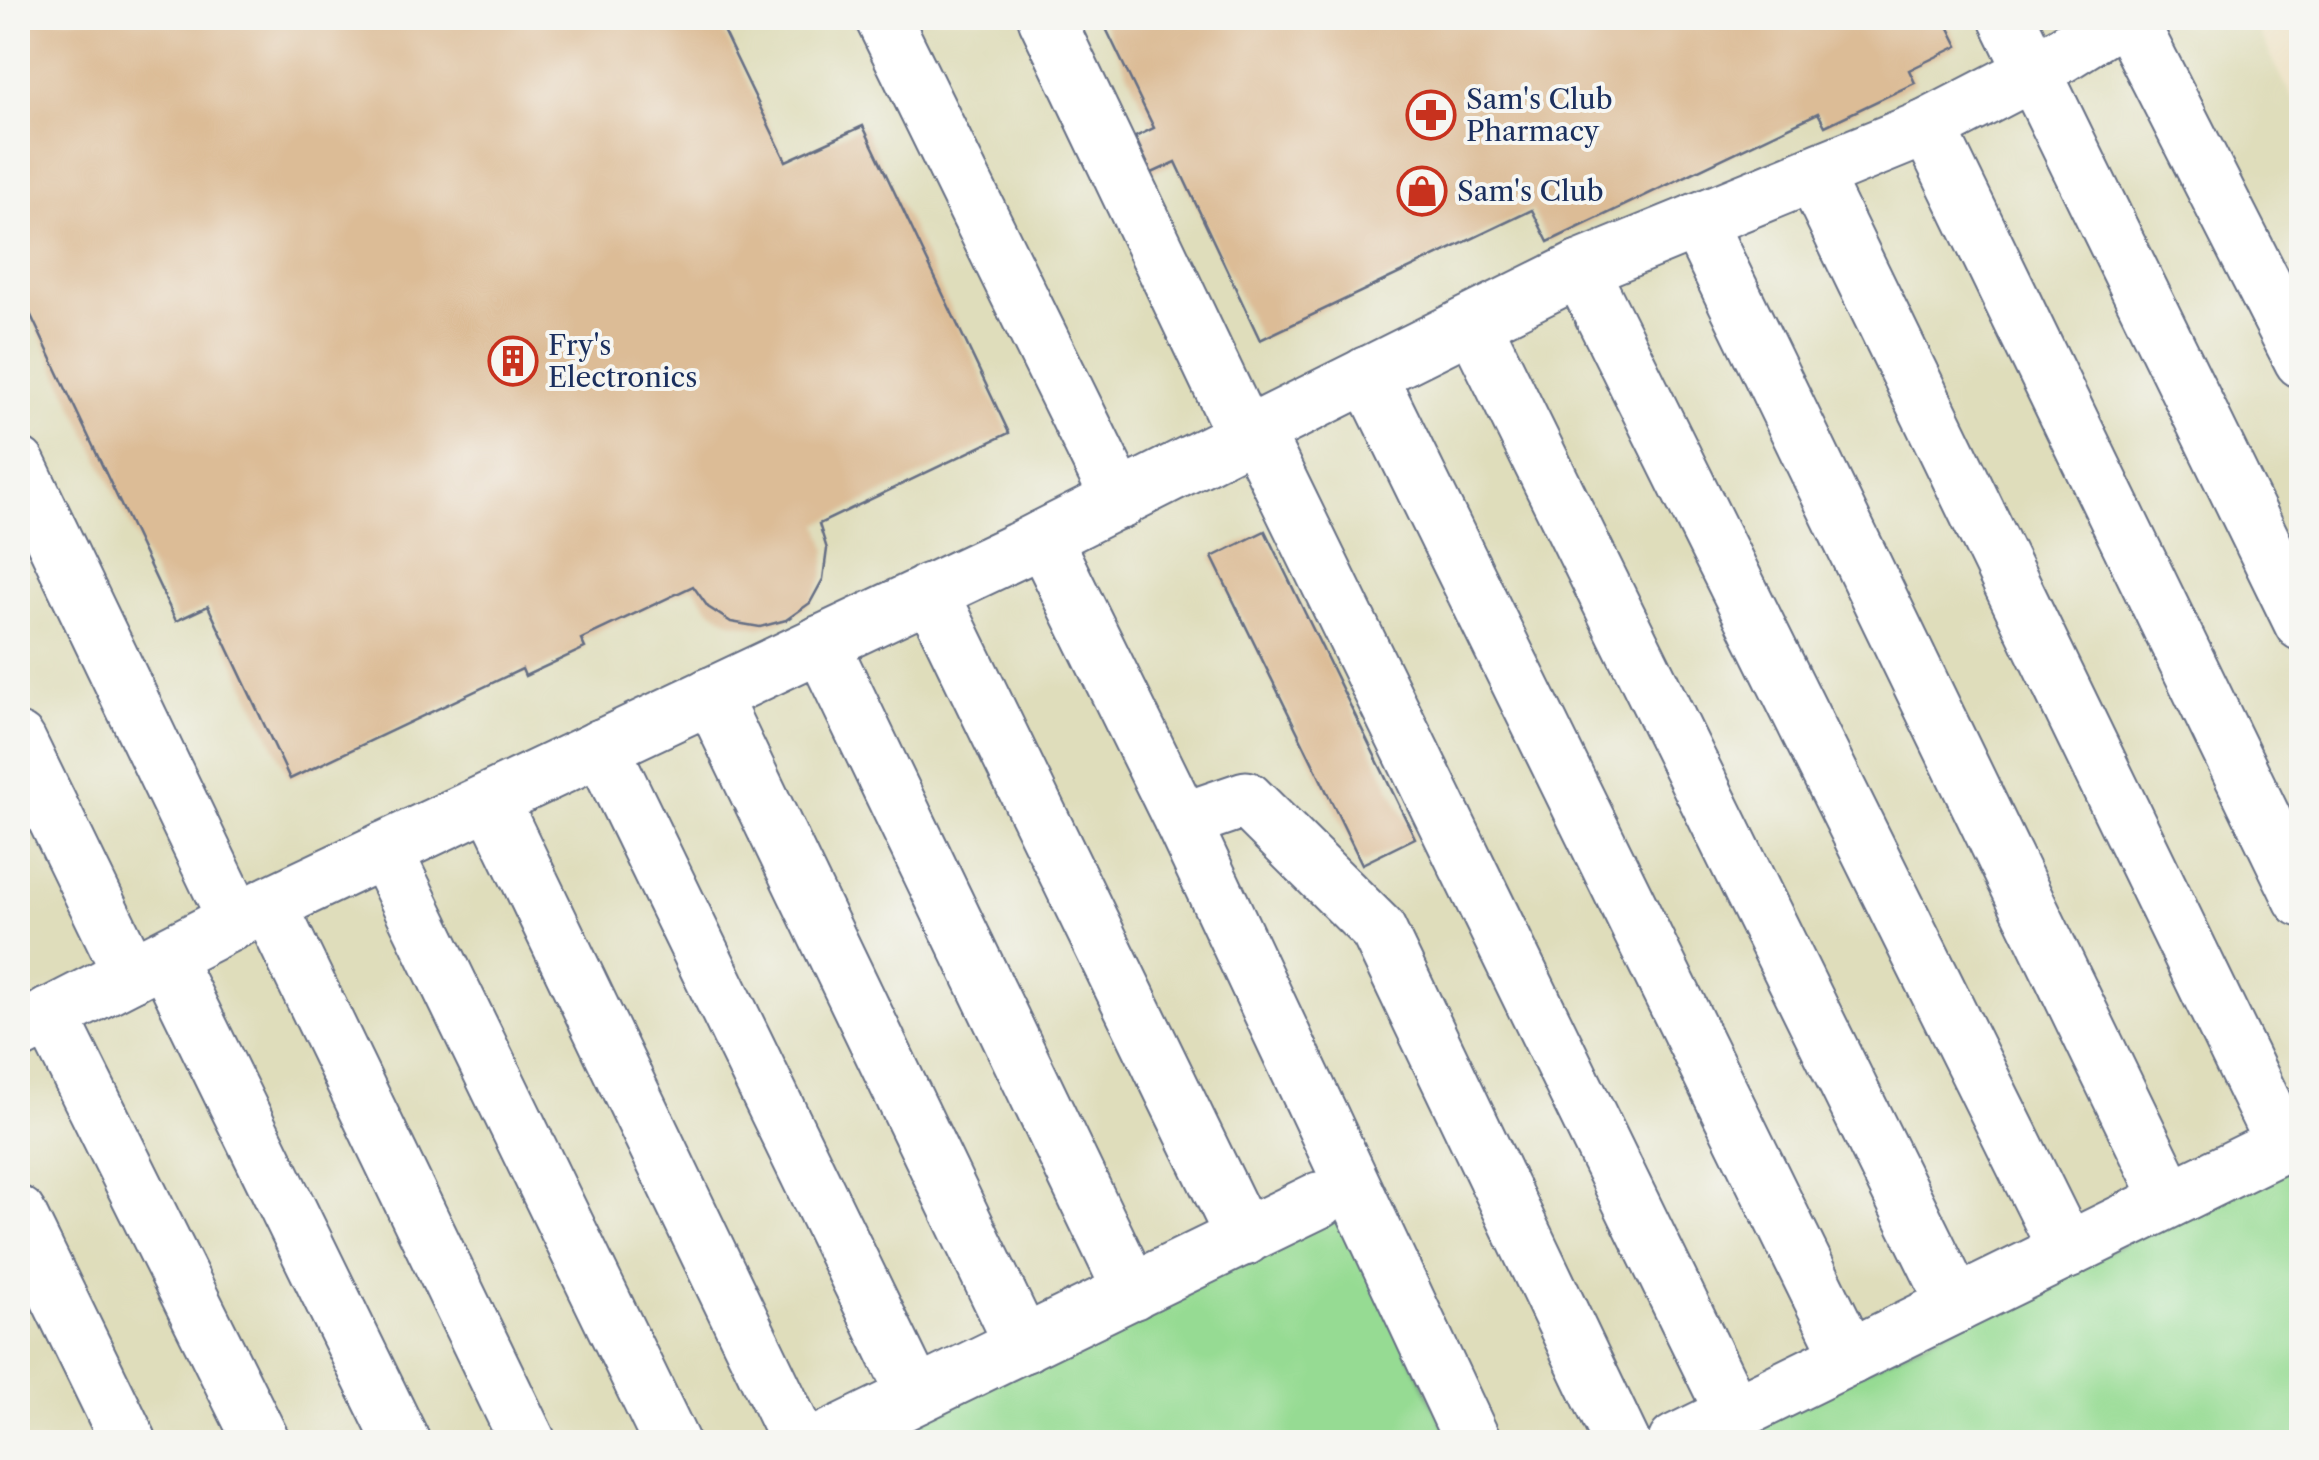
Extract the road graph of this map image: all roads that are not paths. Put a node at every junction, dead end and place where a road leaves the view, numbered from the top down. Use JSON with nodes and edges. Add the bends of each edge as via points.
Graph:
{"nodes":[{"id":1,"x":882,"y":18,"type":"edge"},
{"id":2,"x":1046,"y":18,"type":"edge"},
{"id":3,"x":2007,"y":18,"type":"edge"},
{"id":4,"x":2120,"y":18,"type":"edge"},
{"id":5,"x":2128,"y":18,"type":"edge"},
{"id":6,"x":2034,"y":72,"type":"junction"},
{"id":7,"x":1928,"y":127,"type":"junction"},
{"id":8,"x":1813,"y":174,"type":"junction"},
{"id":9,"x":1698,"y":221,"type":"junction"},
{"id":10,"x":1580,"y":269,"type":"junction"},
{"id":11,"x":1473,"y":322,"type":"junction"},
{"id":12,"x":2302,"y":360,"type":"edge"},
{"id":13,"x":1368,"y":374,"type":"junction"},
{"id":14,"x":1250,"y":434,"type":"junction"},
{"id":15,"x":18,"y":466,"type":"edge"},
{"id":16,"x":1120,"y":501,"type":"junction"},
{"id":17,"x":1043,"y":538,"type":"junction"},
{"id":18,"x":930,"y":591,"type":"junction"},
{"id":19,"x":2302,"y":624,"type":"edge"},
{"id":20,"x":821,"y":643,"type":"junction"},
{"id":21,"x":711,"y":695,"type":"junction"},
{"id":22,"x":18,"y":741,"type":"edge"},
{"id":23,"x":601,"y":747,"type":"junction"},
{"id":24,"x":491,"y":800,"type":"junction"},
{"id":25,"x":1182,"y":821,"type":"junction"},
{"id":26,"x":384,"y":850,"type":"junction"},
{"id":27,"x":2302,"y":899,"type":"edge"},
{"id":28,"x":252,"y":913,"type":"junction"},
{"id":29,"x":148,"y":966,"type":"junction"},
{"id":30,"x":34,"y":1023,"type":"edge"},
{"id":31,"x":2292,"y":1140,"type":"edge"},
{"id":32,"x":2170,"y":1199,"type":"junction"},
{"id":33,"x":1319,"y":1200,"type":"dead end"},
{"id":34,"x":18,"y":1214,"type":"edge"},
{"id":35,"x":1244,"y":1238,"type":"junction"},
{"id":36,"x":2067,"y":1250,"type":"junction"},
{"id":37,"x":1132,"y":1292,"type":"junction"},
{"id":38,"x":1956,"y":1304,"type":"junction"},
{"id":39,"x":1023,"y":1345,"type":"junction"},
{"id":40,"x":1850,"y":1357,"type":"junction"},
{"id":41,"x":916,"y":1396,"type":"junction"},
{"id":42,"x":1734,"y":1414,"type":"junction"},
{"id":43,"x":129,"y":1442,"type":"edge"},
{"id":44,"x":262,"y":1442,"type":"edge"},
{"id":45,"x":402,"y":1442,"type":"edge"},
{"id":46,"x":528,"y":1442,"type":"edge"},
{"id":47,"x":672,"y":1442,"type":"edge"},
{"id":48,"x":799,"y":1442,"type":"edge"},
{"id":49,"x":822,"y":1442,"type":"edge"},
{"id":50,"x":1472,"y":1442,"type":"edge"},
{"id":51,"x":1622,"y":1442,"type":"edge"},
{"id":52,"x":1676,"y":1442,"type":"edge"}],
"edges":[{"from":1,"to":16,"type":"lane"},
{"from":2,"to":14,"type":"lane"},
{"from":3,"to":6,"type":"lane"},
{"from":4,"to":6,"type":"lane"},
{"from":5,"to":12,"type":"lane"},
{"from":6,"to":7,"type":"lane"},
{"from":6,"to":19,"type":"lane"},
{"from":7,"to":8,"type":"lane"},
{"from":7,"to":27,"type":"lane"},
{"from":8,"to":9,"type":"lane"},
{"from":8,"to":31,"type":"lane"},
{"from":9,"to":10,"type":"lane"},
{"from":9,"to":32,"type":"lane"},
{"from":10,"to":11,"type":"lane"},
{"from":10,"to":36,"type":"lane"},
{"from":11,"to":13,"type":"lane"},
{"from":11,"to":38,"type":"lane"},
{"from":13,"to":14,"type":"lane"},
{"from":13,"to":40,"type":"lane"},
{"from":14,"to":16,"type":"lane"},
{"from":14,"to":42,"type":"lane"},
{"from":15,"to":28,"type":"lane"},
{"from":16,"to":17,"type":"lane"},
{"from":17,"to":18,"type":"lane"},
{"from":17,"to":25,"type":"lane"},
{"from":18,"to":20,"type":"lane"},
{"from":18,"to":35,"type":"lane"},
{"from":20,"to":21,"type":"lane"},
{"from":20,"to":37,"type":"lane"},
{"from":21,"to":23,"type":"lane"},
{"from":21,"to":39,"type":"lane"},
{"from":22,"to":29,"type":"lane"},
{"from":23,"to":24,"type":"lane"},
{"from":23,"to":41,"type":"lane"},
{"from":24,"to":26,"type":"lane"},
{"from":24,"to":48,"type":"lane"},
{"from":25,"to":50,"type":"lane"},
{"from":25,"to":51,"type":"lane","via":[[1246,799],[1378,930]]},
{"from":26,"to":28,"type":"lane"},
{"from":26,"to":47,"type":"lane"},
{"from":28,"to":29,"type":"lane"},
{"from":28,"to":46,"type":"lane"},
{"from":29,"to":30,"type":"lane"},
{"from":29,"to":45,"type":"lane"},
{"from":30,"to":44,"type":"lane"},
{"from":31,"to":32,"type":"lane"},
{"from":32,"to":36,"type":"lane"},
{"from":33,"to":35,"type":"lane"},
{"from":34,"to":43,"type":"lane"},
{"from":35,"to":37,"type":"lane"},
{"from":36,"to":38,"type":"lane"},
{"from":37,"to":39,"type":"lane"},
{"from":38,"to":40,"type":"lane"},
{"from":39,"to":41,"type":"lane"},
{"from":40,"to":42,"type":"lane"},
{"from":41,"to":49,"type":"lane"},
{"from":42,"to":52,"type":"lane"}]}
